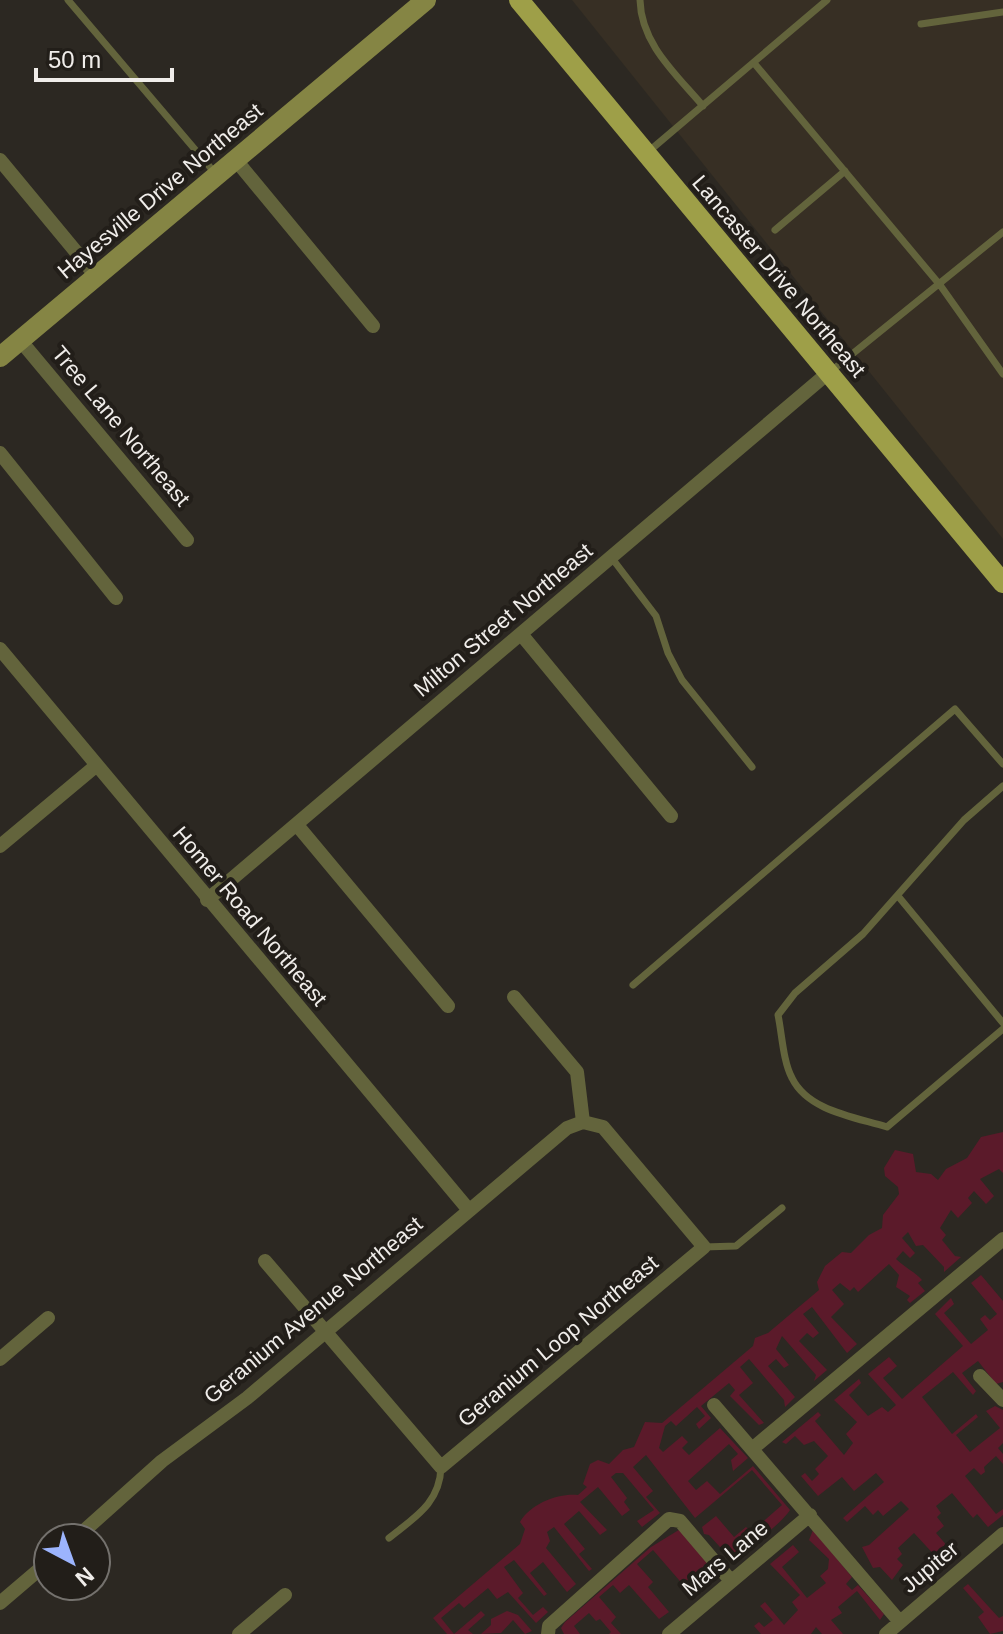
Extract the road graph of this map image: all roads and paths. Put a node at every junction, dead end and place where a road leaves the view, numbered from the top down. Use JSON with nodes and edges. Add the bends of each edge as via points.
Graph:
{"nodes":[{"id":1,"x":68,"y":0,"type":"edge"},
{"id":2,"x":426,"y":0,"type":"edge"},
{"id":3,"x":519,"y":0,"type":"edge"},
{"id":4,"x":640,"y":0,"type":"edge"},
{"id":5,"x":827,"y":0,"type":"edge"},
{"id":6,"x":1003,"y":12,"type":"edge"},
{"id":7,"x":921,"y":24,"type":"dead end"},
{"id":8,"x":754,"y":63,"type":"junction"},
{"id":9,"x":703,"y":106,"type":"junction"},
{"id":10,"x":646,"y":154,"type":"junction"},
{"id":11,"x":235,"y":159,"type":"junction"},
{"id":12,"x":0,"y":160,"type":"edge"},
{"id":13,"x":845,"y":171,"type":"junction"},
{"id":14,"x":216,"y":175,"type":"junction"},
{"id":15,"x":775,"y":230,"type":"dead end"},
{"id":16,"x":1003,"y":232,"type":"edge"},
{"id":17,"x":96,"y":276,"type":"junction"},
{"id":18,"x":940,"y":285,"type":"junction"},
{"id":19,"x":373,"y":326,"type":"dead end"},
{"id":20,"x":20,"y":340,"type":"junction"},
{"id":21,"x":0,"y":357,"type":"edge"},
{"id":22,"x":828,"y":373,"type":"junction"},
{"id":23,"x":1003,"y":374,"type":"edge"},
{"id":24,"x":0,"y":453,"type":"edge"},
{"id":25,"x":187,"y":540,"type":"dead end"},
{"id":26,"x":611,"y":557,"type":"junction"},
{"id":27,"x":1001,"y":577,"type":"edge"},
{"id":28,"x":116,"y":598,"type":"dead end"},
{"id":29,"x":521,"y":634,"type":"junction"},
{"id":30,"x":0,"y":649,"type":"edge"},
{"id":31,"x":1003,"y":764,"type":"edge"},
{"id":32,"x":97,"y":765,"type":"junction"},
{"id":33,"x":752,"y":767,"type":"dead end"},
{"id":34,"x":1003,"y":786,"type":"edge"},
{"id":35,"x":671,"y":816,"type":"dead end"},
{"id":36,"x":297,"y":825,"type":"junction"},
{"id":37,"x":0,"y":846,"type":"edge"},
{"id":38,"x":898,"y":896,"type":"junction"},
{"id":39,"x":207,"y":900,"type":"junction"},
{"id":40,"x":633,"y":985,"type":"dead end"},
{"id":41,"x":514,"y":997,"type":"dead end"},
{"id":42,"x":448,"y":1006,"type":"dead end"},
{"id":43,"x":1003,"y":1023,"type":"edge"},
{"id":44,"x":1003,"y":1029,"type":"edge"},
{"id":45,"x":583,"y":1122,"type":"junction"},
{"id":46,"x":782,"y":1208,"type":"dead end"},
{"id":47,"x":468,"y":1209,"type":"junction"},
{"id":48,"x":1003,"y":1239,"type":"edge"},
{"id":49,"x":704,"y":1247,"type":"junction"},
{"id":50,"x":265,"y":1261,"type":"dead end"},
{"id":51,"x":48,"y":1318,"type":"dead end"},
{"id":52,"x":325,"y":1332,"type":"junction"},
{"id":53,"x":0,"y":1359,"type":"edge"},
{"id":54,"x":980,"y":1376,"type":"dead end"},
{"id":55,"x":1003,"y":1400,"type":"edge"},
{"id":56,"x":714,"y":1405,"type":"dead end"},
{"id":57,"x":752,"y":1449,"type":"junction"},
{"id":58,"x":441,"y":1467,"type":"junction"},
{"id":59,"x":810,"y":1515,"type":"junction"},
{"id":60,"x":94,"y":1522,"type":"edge"},
{"id":61,"x":1003,"y":1534,"type":"edge"},
{"id":62,"x":389,"y":1538,"type":"dead end"},
{"id":63,"x":32,"y":1576,"type":"edge"},
{"id":64,"x":731,"y":1581,"type":"junction"},
{"id":65,"x":285,"y":1595,"type":"dead end"},
{"id":66,"x":0,"y":1603,"type":"edge"},
{"id":67,"x":900,"y":1622,"type":"junction"},
{"id":68,"x":239,"y":1634,"type":"edge"},
{"id":69,"x":548,"y":1634,"type":"edge"},
{"id":70,"x":669,"y":1634,"type":"edge"},
{"id":71,"x":886,"y":1634,"type":"edge"}],
"edges":[{"from":1,"to":14,"type":"lane"},
{"from":2,"to":11,"type":"street","name":"Hayesville Drive Northeast"},
{"from":3,"to":10,"type":"main road","name":"Lancaster Drive Northeast"},
{"from":4,"to":9,"type":"lane","via":[[647,37]]},
{"from":5,"to":8,"type":"lane"},
{"from":6,"to":7,"type":"lane"},
{"from":8,"to":9,"type":"lane"},
{"from":8,"to":13,"type":"lane"},
{"from":9,"to":10,"type":"lane"},
{"from":10,"to":22,"type":"main road","name":"Lancaster Drive Northeast"},
{"from":11,"to":14,"type":"street","name":"Hayesville Drive Northeast"},
{"from":11,"to":19,"type":"street"},
{"from":12,"to":17,"type":"street"},
{"from":13,"to":15,"type":"lane"},
{"from":13,"to":18,"type":"lane"},
{"from":14,"to":17,"type":"street","name":"Hayesville Drive Northeast"},
{"from":16,"to":18,"type":"lane"},
{"from":17,"to":20,"type":"street","name":"Hayesville Drive Northeast"},
{"from":18,"to":22,"type":"lane"},
{"from":18,"to":23,"type":"lane"},
{"from":20,"to":21,"type":"street","name":"Hayesville Drive Northeast"},
{"from":20,"to":25,"type":"street","name":"Tree Lane Northeast"},
{"from":22,"to":26,"type":"street","name":"Milton Street Northeast"},
{"from":22,"to":27,"type":"main road","name":"Lancaster Drive Northeast"},
{"from":24,"to":28,"type":"street"},
{"from":26,"to":29,"type":"street","name":"Milton Street Northeast"},
{"from":26,"to":33,"type":"lane","via":[[656,616],[682,680]]},
{"from":29,"to":35,"type":"street"},
{"from":29,"to":36,"type":"street","name":"Milton Street Northeast"},
{"from":30,"to":32,"type":"street","name":"Homer Road Northeast"},
{"from":31,"to":40,"type":"lane","via":[[955,709]]},
{"from":32,"to":37,"type":"street"},
{"from":32,"to":39,"type":"street","name":"Homer Road Northeast"},
{"from":34,"to":38,"type":"lane","via":[[964,820]]},
{"from":36,"to":39,"type":"street","name":"Milton Street Northeast"},
{"from":36,"to":42,"type":"street"},
{"from":38,"to":43,"type":"lane"},
{"from":38,"to":44,"type":"lane","via":[[778,1015],[792,1078],[821,1106],[887,1127]]},
{"from":39,"to":47,"type":"street","name":"Homer Road Northeast"},
{"from":41,"to":45,"type":"street","via":[[577,1072]]},
{"from":45,"to":47,"type":"street","name":"Geranium Avenue Northeast","via":[[567,1128]]},
{"from":45,"to":49,"type":"street","via":[[603,1127]]},
{"from":46,"to":49,"type":"lane","via":[[736,1246]]},
{"from":47,"to":52,"type":"street","name":"Geranium Avenue Northeast"},
{"from":48,"to":57,"type":"street"},
{"from":49,"to":58,"type":"street","name":"Geranium Loop Northeast"},
{"from":50,"to":52,"type":"street"},
{"from":51,"to":53,"type":"street"},
{"from":52,"to":58,"type":"street"},
{"from":52,"to":60,"type":"street","name":"Geranium Avenue Northeast"},
{"from":54,"to":55,"type":"street"},
{"from":56,"to":57,"type":"street"},
{"from":57,"to":59,"type":"street"},
{"from":58,"to":62,"type":"lane","via":[[441,1485],[433,1501]]},
{"from":59,"to":64,"type":"street","name":"Mars Lane"},
{"from":59,"to":67,"type":"street"},
{"from":61,"to":67,"type":"street","name":"Jupiter"},
{"from":63,"to":66,"type":"street"},
{"from":64,"to":69,"type":"street","via":[[680,1521],[669,1519],[549,1626]]},
{"from":64,"to":70,"type":"street","name":"Mars Lane"},
{"from":65,"to":68,"type":"street"},
{"from":67,"to":71,"type":"street","name":"Jupiter"}]}
